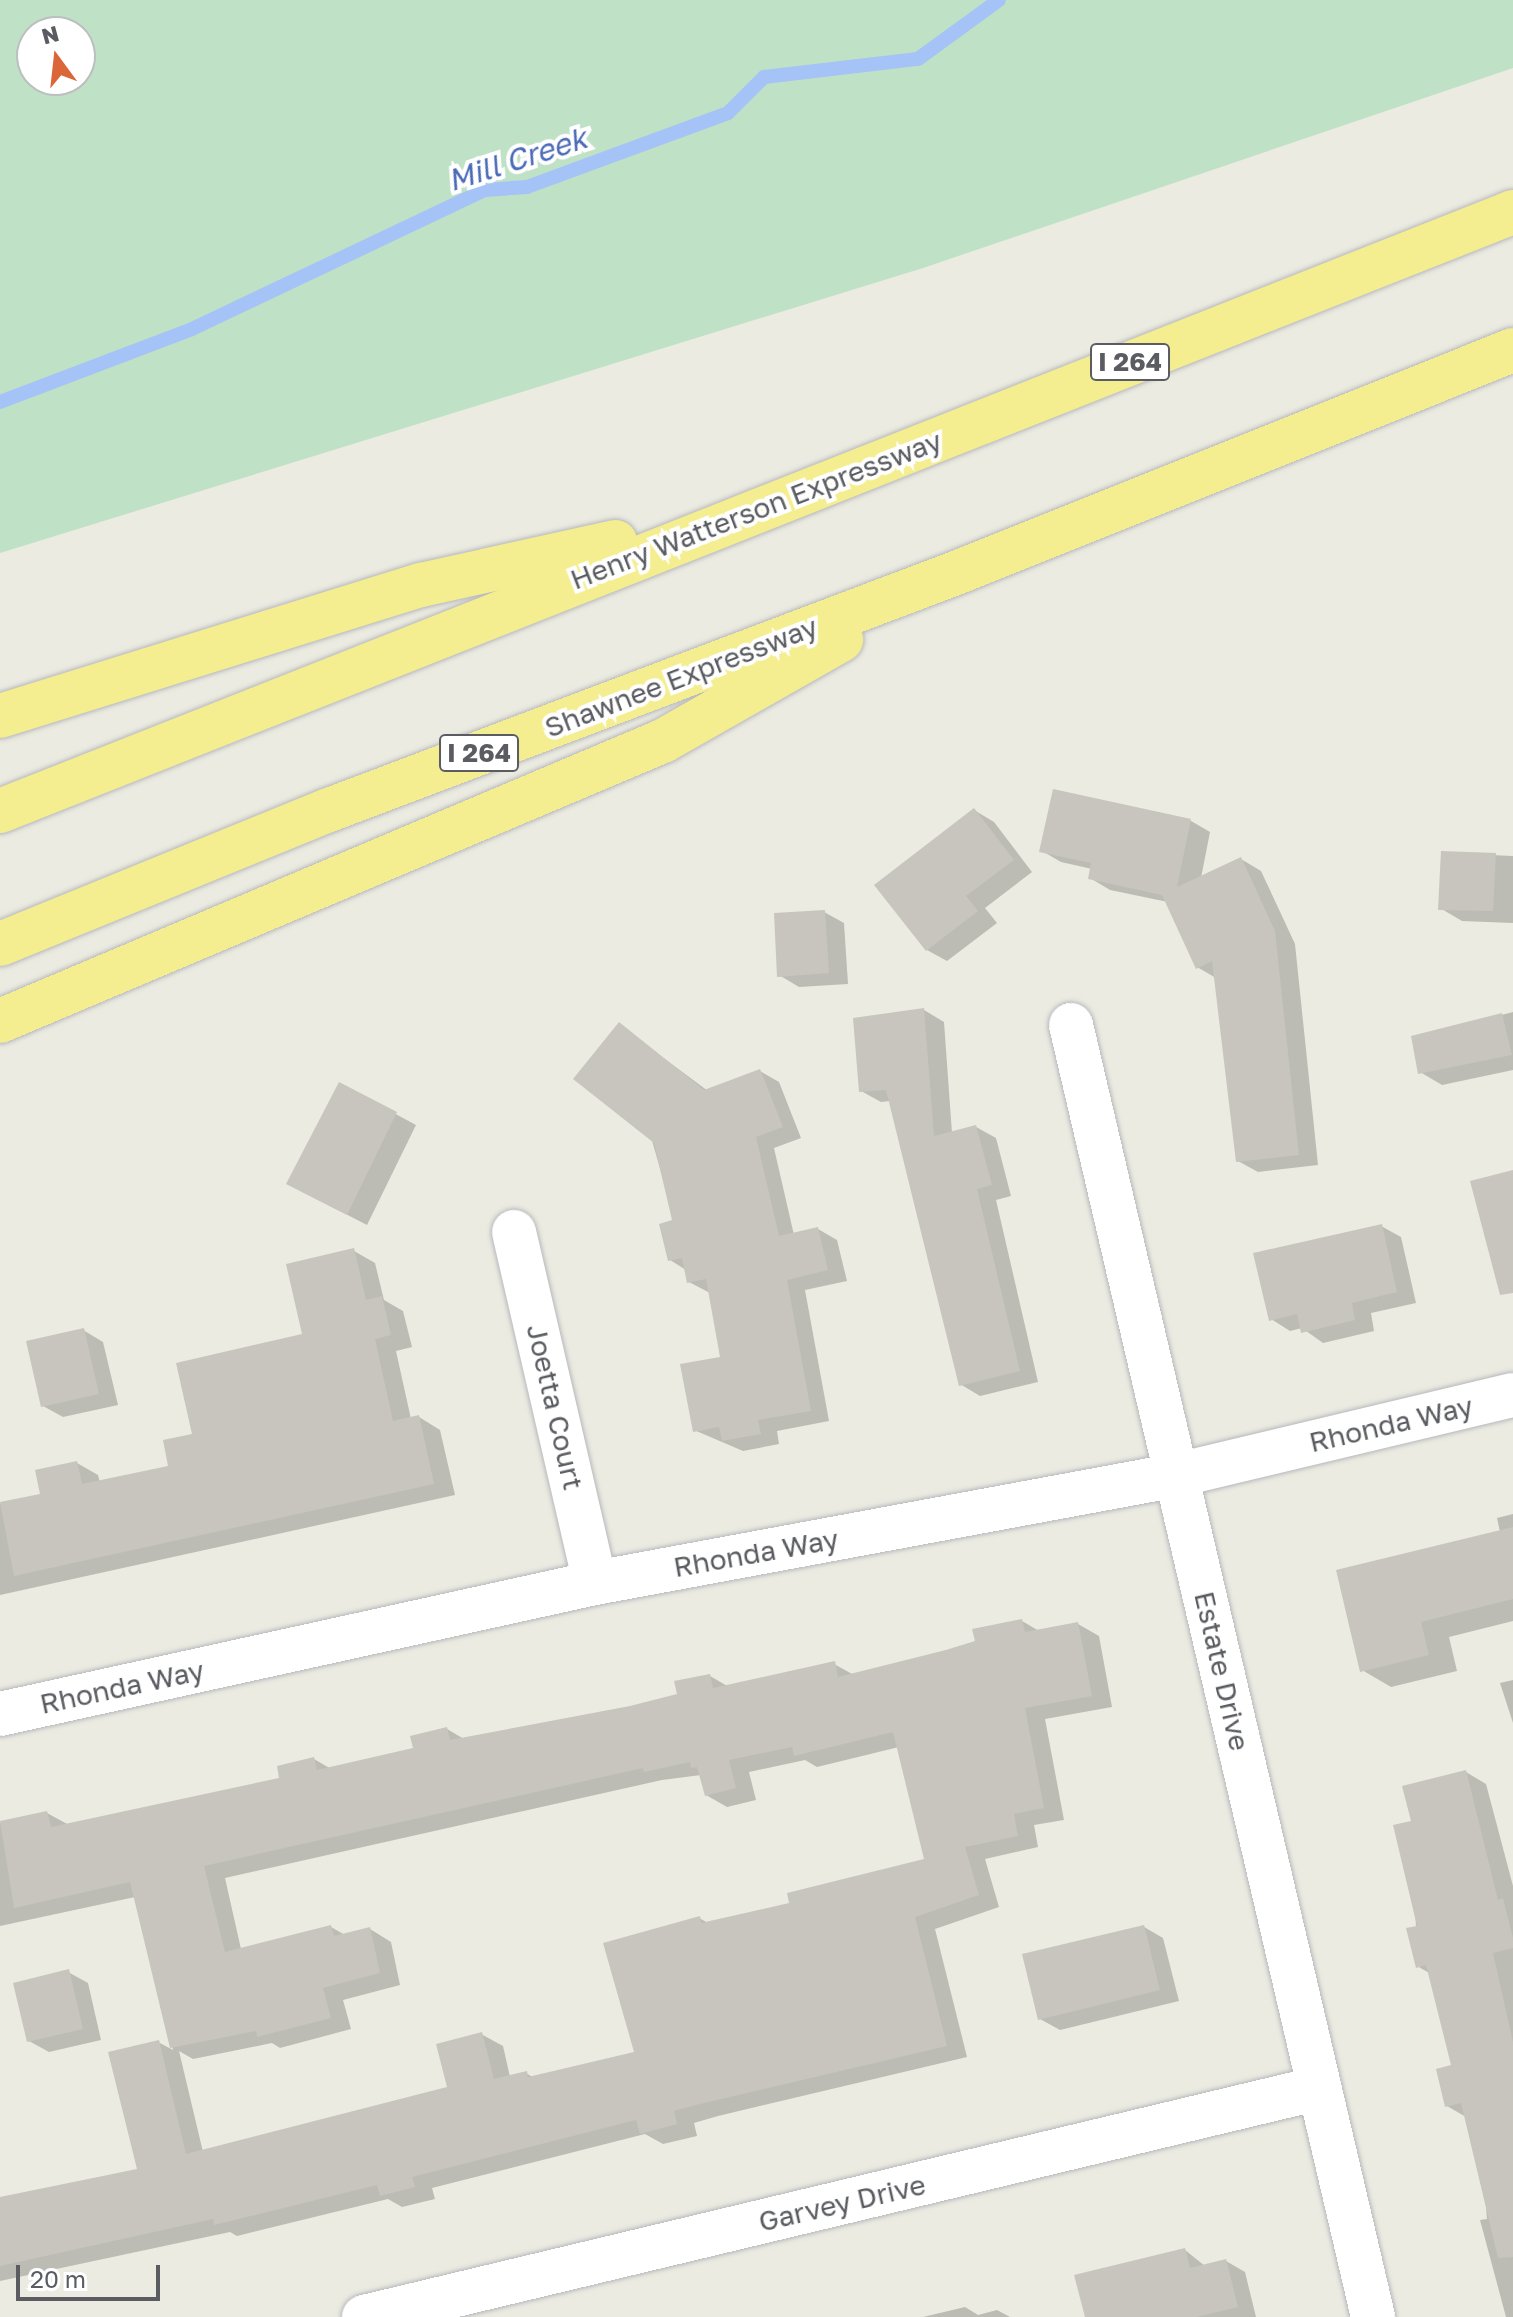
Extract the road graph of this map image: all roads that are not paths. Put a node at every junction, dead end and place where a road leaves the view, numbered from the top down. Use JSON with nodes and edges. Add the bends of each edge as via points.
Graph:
{"nodes":[{"id":1,"x":1513,"y":212,"type":"edge"},
{"id":2,"x":1513,"y":350,"type":"edge"},
{"id":3,"x":747,"y":512,"type":"junction"},
{"id":4,"x":961,"y":571,"type":"junction"},
{"id":5,"x":0,"y":716,"type":"edge"},
{"id":6,"x":0,"y":811,"type":"edge"},
{"id":7,"x":0,"y":944,"type":"edge"},
{"id":8,"x":0,"y":1021,"type":"edge"},
{"id":9,"x":1071,"y":1025,"type":"dead end"},
{"id":10,"x":514,"y":1232,"type":"dead end"},
{"id":11,"x":1513,"y":1395,"type":"edge"},
{"id":12,"x":1177,"y":1475,"type":"junction"},
{"id":13,"x":595,"y":1583,"type":"junction"},
{"id":14,"x":0,"y":1714,"type":"edge"},
{"id":15,"x":1319,"y":2088,"type":"junction"},
{"id":16,"x":364,"y":2317,"type":"edge"},
{"id":17,"x":1373,"y":2317,"type":"edge"}],
"edges":[{"from":1,"to":3,"type":"highway","name":"Henry Watterson Expressway","number":"I 264"},
{"from":2,"to":4,"type":"highway","number":"I 264"},
{"from":3,"to":5,"type":"highway","via":[[421,585]]},
{"from":3,"to":6,"type":"highway","name":"Henry Watterson Expressway","number":"I 264"},
{"from":4,"to":7,"type":"highway","name":"Shawnee Expressway","number":"I 264","via":[[329,810]]},
{"from":4,"to":8,"type":"highway","via":[[663,741]]},
{"from":9,"to":12,"type":"street","name":"Estate Drive"},
{"from":10,"to":13,"type":"street","name":"Joetta Court"},
{"from":11,"to":12,"type":"street","name":"Rhonda Way"},
{"from":12,"to":13,"type":"street","name":"Rhonda Way"},
{"from":12,"to":15,"type":"street","name":"Estate Drive"},
{"from":13,"to":14,"type":"street","name":"Rhonda Way"},
{"from":15,"to":16,"type":"street","name":"Garvey Drive"},
{"from":15,"to":17,"type":"street","name":"Estate Drive"}]}
